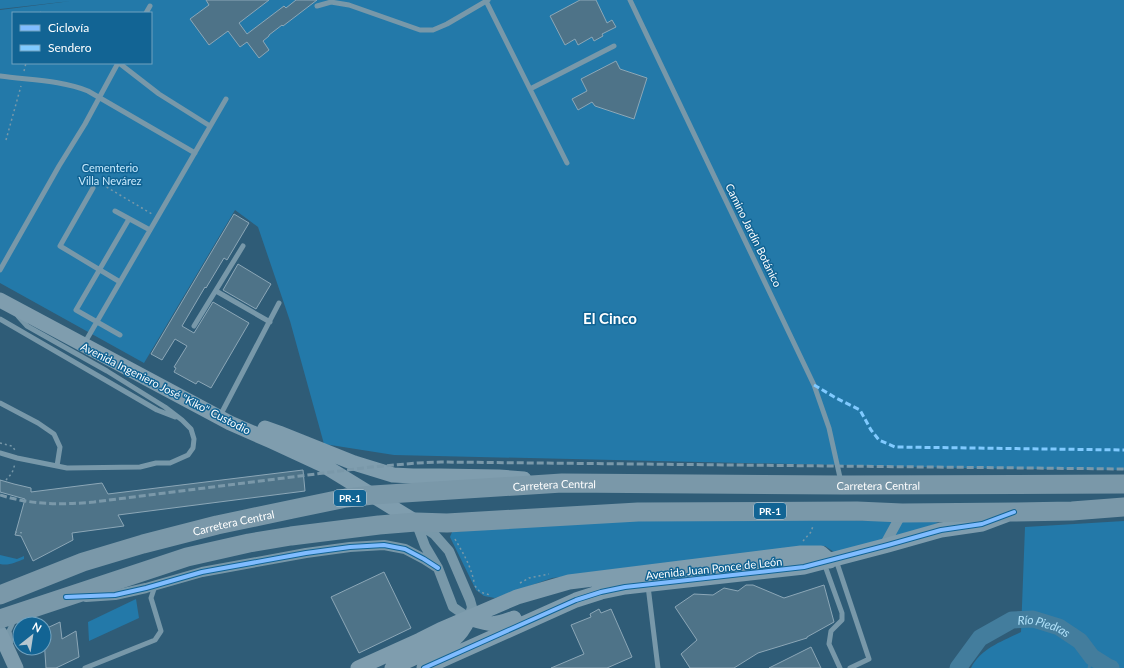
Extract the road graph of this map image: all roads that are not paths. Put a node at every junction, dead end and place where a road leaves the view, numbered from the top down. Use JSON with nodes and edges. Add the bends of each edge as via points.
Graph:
{"nodes":[{"id":1,"x":630,"y":0,"type":"edge"},
{"id":2,"x":487,"y":1,"type":"edge"},
{"id":3,"x":150,"y":6,"type":"dead end"},
{"id":4,"x":316,"y":6,"type":"dead end"},
{"id":5,"x":147,"y":12,"type":"edge"},
{"id":6,"x":614,"y":46,"type":"dead end"},
{"id":7,"x":117,"y":64,"type":"edge"},
{"id":8,"x":119,"y":64,"type":"edge"},
{"id":9,"x":0,"y":76,"type":"edge"},
{"id":10,"x":530,"y":89,"type":"junction"},
{"id":11,"x":99,"y":98,"type":"junction"},
{"id":12,"x":226,"y":99,"type":"dead end"},
{"id":13,"x":210,"y":126,"type":"junction"},
{"id":14,"x":195,"y":153,"type":"junction"},
{"id":15,"x":567,"y":163,"type":"dead end"},
{"id":16,"x":93,"y":188,"type":"dead end"},
{"id":17,"x":115,"y":211,"type":"dead end"},
{"id":18,"x":129,"y":219,"type":"junction"},
{"id":19,"x":150,"y":230,"type":"junction"},
{"id":20,"x":243,"y":246,"type":"dead end"},
{"id":21,"x":99,"y":269,"type":"junction"},
{"id":22,"x":0,"y":270,"type":"edge"},
{"id":23,"x":120,"y":282,"type":"junction"},
{"id":24,"x":216,"y":291,"type":"junction"},
{"id":25,"x":2,"y":302,"type":"edge"},
{"id":26,"x":279,"y":303,"type":"dead end"},
{"id":27,"x":0,"y":319,"type":"edge"},
{"id":28,"x":97,"y":322,"type":"junction"},
{"id":29,"x":270,"y":322,"type":"junction"},
{"id":30,"x":194,"y":326,"type":"dead end"},
{"id":31,"x":120,"y":335,"type":"dead end"},
{"id":32,"x":84,"y":345,"type":"junction"},
{"id":33,"x":0,"y":403,"type":"edge"},
{"id":34,"x":196,"y":405,"type":"junction"},
{"id":35,"x":221,"y":414,"type":"junction"},
{"id":36,"x":182,"y":420,"type":"junction"},
{"id":37,"x":0,"y":453,"type":"edge"},
{"id":38,"x":57,"y":466,"type":"junction"},
{"id":39,"x":562,"y":482,"type":"junction"},
{"id":40,"x":1124,"y":484,"type":"edge"},
{"id":41,"x":842,"y":485,"type":"junction"},
{"id":42,"x":440,"y":491,"type":"junction"},
{"id":43,"x":373,"y":495,"type":"junction"},
{"id":44,"x":1124,"y":507,"type":"edge"},
{"id":45,"x":902,"y":512,"type":"junction"},
{"id":46,"x":1014,"y":512,"type":"junction"},
{"id":47,"x":416,"y":522,"type":"junction"},
{"id":48,"x":884,"y":546,"type":"junction"},
{"id":49,"x":830,"y":561,"type":"junction"},
{"id":50,"x":438,"y":568,"type":"junction"},
{"id":51,"x":646,"y":579,"type":"junction"},
{"id":52,"x":155,"y":585,"type":"junction"},
{"id":53,"x":0,"y":595,"type":"edge"},
{"id":54,"x":66,"y":597,"type":"junction"},
{"id":55,"x":576,"y":600,"type":"junction"},
{"id":56,"x":20,"y":613,"type":"junction"},
{"id":57,"x":17,"y":616,"type":"edge"},
{"id":58,"x":469,"y":618,"type":"junction"},
{"id":59,"x":0,"y":619,"type":"edge"},
{"id":60,"x":12,"y":624,"type":"edge"},
{"id":61,"x":0,"y":633,"type":"edge"},
{"id":62,"x":12,"y":645,"type":"edge"},
{"id":63,"x":16,"y":668,"type":"edge"},
{"id":64,"x":85,"y":668,"type":"edge"},
{"id":65,"x":358,"y":668,"type":"edge"},
{"id":66,"x":392,"y":668,"type":"edge"},
{"id":67,"x":424,"y":668,"type":"edge"},
{"id":68,"x":658,"y":668,"type":"edge"},
{"id":69,"x":840,"y":668,"type":"edge"},
{"id":70,"x":850,"y":668,"type":"edge"}],
"edges":[{"from":1,"to":41,"type":"lane","name":"Camino Jardín Botánico","via":[[814,385],[829,428]]},
{"from":2,"to":4,"type":"lane","via":[[433,30],[420,30],[349,5],[331,2]]},
{"from":2,"to":10,"type":"lane"},
{"from":3,"to":5,"type":"lane"},
{"from":6,"to":10,"type":"lane"},
{"from":7,"to":11,"type":"lane"},
{"from":8,"to":13,"type":"lane","via":[[159,94]]},
{"from":9,"to":11,"type":"lane","via":[[78,87]]},
{"from":10,"to":15,"type":"lane"},
{"from":11,"to":14,"type":"lane"},
{"from":11,"to":22,"type":"lane"},
{"from":12,"to":13,"type":"lane"},
{"from":13,"to":14,"type":"lane"},
{"from":14,"to":19,"type":"lane"},
{"from":16,"to":21,"type":"lane","via":[[60,246]]},
{"from":17,"to":18,"type":"lane"},
{"from":18,"to":19,"type":"lane"},
{"from":18,"to":21,"type":"lane"},
{"from":19,"to":23,"type":"lane"},
{"from":20,"to":24,"type":"lane"},
{"from":21,"to":23,"type":"lane"},
{"from":21,"to":28,"type":"lane","via":[[76,310]]},
{"from":23,"to":28,"type":"lane"},
{"from":24,"to":29,"type":"lane"},
{"from":24,"to":30,"type":"lane"},
{"from":25,"to":32,"type":"street","name":"Avenida Ingeniero José \"Kiko\" Custodio"},
{"from":25,"to":36,"type":"lane","via":[[28,326],[153,399]]},
{"from":26,"to":29,"type":"lane"},
{"from":27,"to":36,"type":"lane","via":[[157,410]]},
{"from":28,"to":31,"type":"lane"},
{"from":28,"to":32,"type":"lane"},
{"from":29,"to":35,"type":"lane"},
{"from":32,"to":34,"type":"street","name":"Avenida Ingeniero José \"Kiko\" Custodio"},
{"from":33,"to":38,"type":"lane","via":[[54,434],[60,447]]},
{"from":34,"to":35,"type":"street"},
{"from":34,"to":43,"type":"street","name":"Avenida Ingeniero José \"Kiko\" Custodio","via":[[323,465]]},
{"from":35,"to":39,"type":"street","via":[[393,475],[499,477]]},
{"from":36,"to":38,"type":"lane","via":[[191,429],[193,448],[188,455],[170,463],[68,468]]},
{"from":37,"to":38,"type":"lane"},
{"from":39,"to":41,"type":"highway","name":"Carretera Central","number":"PR-1"},
{"from":39,"to":42,"type":"highway","name":"Carretera Central","number":"PR-1"},
{"from":40,"to":41,"type":"highway","name":"Carretera Central","number":"PR-1"},
{"from":42,"to":43,"type":"highway","name":"Carretera Central","number":"PR-1"},
{"from":42,"to":47,"type":"highway"},
{"from":43,"to":47,"type":"street","name":"Avenida Ingeniero José \"Kiko\" Custodio"},
{"from":43,"to":53,"type":"highway","name":"Carretera Central","number":"PR-1","via":[[346,498],[217,525],[150,542],[83,562]]},
{"from":44,"to":46,"type":"highway","number":"PR-1"},
{"from":45,"to":46,"type":"highway","number":"PR-1"},
{"from":45,"to":47,"type":"highway","number":"PR-1","via":[[638,512],[447,523]]},
{"from":45,"to":48,"type":"street"},
{"from":46,"to":48,"type":"street","name":"Avenida Juan Ponce de León","via":[[982,524],[941,530]]},
{"from":47,"to":50,"type":"street","via":[[425,546]]},
{"from":47,"to":54,"type":"highway","number":"PR-1","via":[[311,533],[249,543],[186,558]]},
{"from":47,"to":58,"type":"street","via":[[434,534],[449,551],[470,600],[472,607]]},
{"from":48,"to":49,"type":"street","name":"Avenida Juan Ponce de León"},
{"from":49,"to":51,"type":"street","name":"Avenida Juan Ponce de León","via":[[804,567]]},
{"from":49,"to":69,"type":"lane","via":[[842,620],[831,631],[829,644]]},
{"from":49,"to":70,"type":"lane","via":[[869,660]]},
{"from":50,"to":52,"type":"street","via":[[405,549],[384,545],[350,547],[253,562]]},
{"from":50,"to":58,"type":"street","via":[[453,607]]},
{"from":51,"to":55,"type":"street","name":"Avenida Juan Ponce de León"},
{"from":51,"to":58,"type":"street","name":"Avenida Juan Ponce de León","via":[[569,582],[517,597]]},
{"from":51,"to":68,"type":"lane"},
{"from":52,"to":54,"type":"street","via":[[115,595]]},
{"from":52,"to":64,"type":"lane","via":[[151,598],[161,631],[155,640]]},
{"from":54,"to":56,"type":"highway","number":"PR-1"},
{"from":55,"to":58,"type":"street","via":[[561,602],[498,624]]},
{"from":55,"to":67,"type":"street","name":"Avenida Juan Ponce de León"},
{"from":56,"to":57,"type":"lane"},
{"from":56,"to":59,"type":"highway","number":"PR-1"},
{"from":58,"to":65,"type":"street","name":"Avenida Juan Ponce de León"},
{"from":58,"to":66,"type":"street","via":[[460,635],[453,640]]},
{"from":60,"to":62,"type":"lane","via":[[9,631]]},
{"from":61,"to":63,"type":"street"}]}
